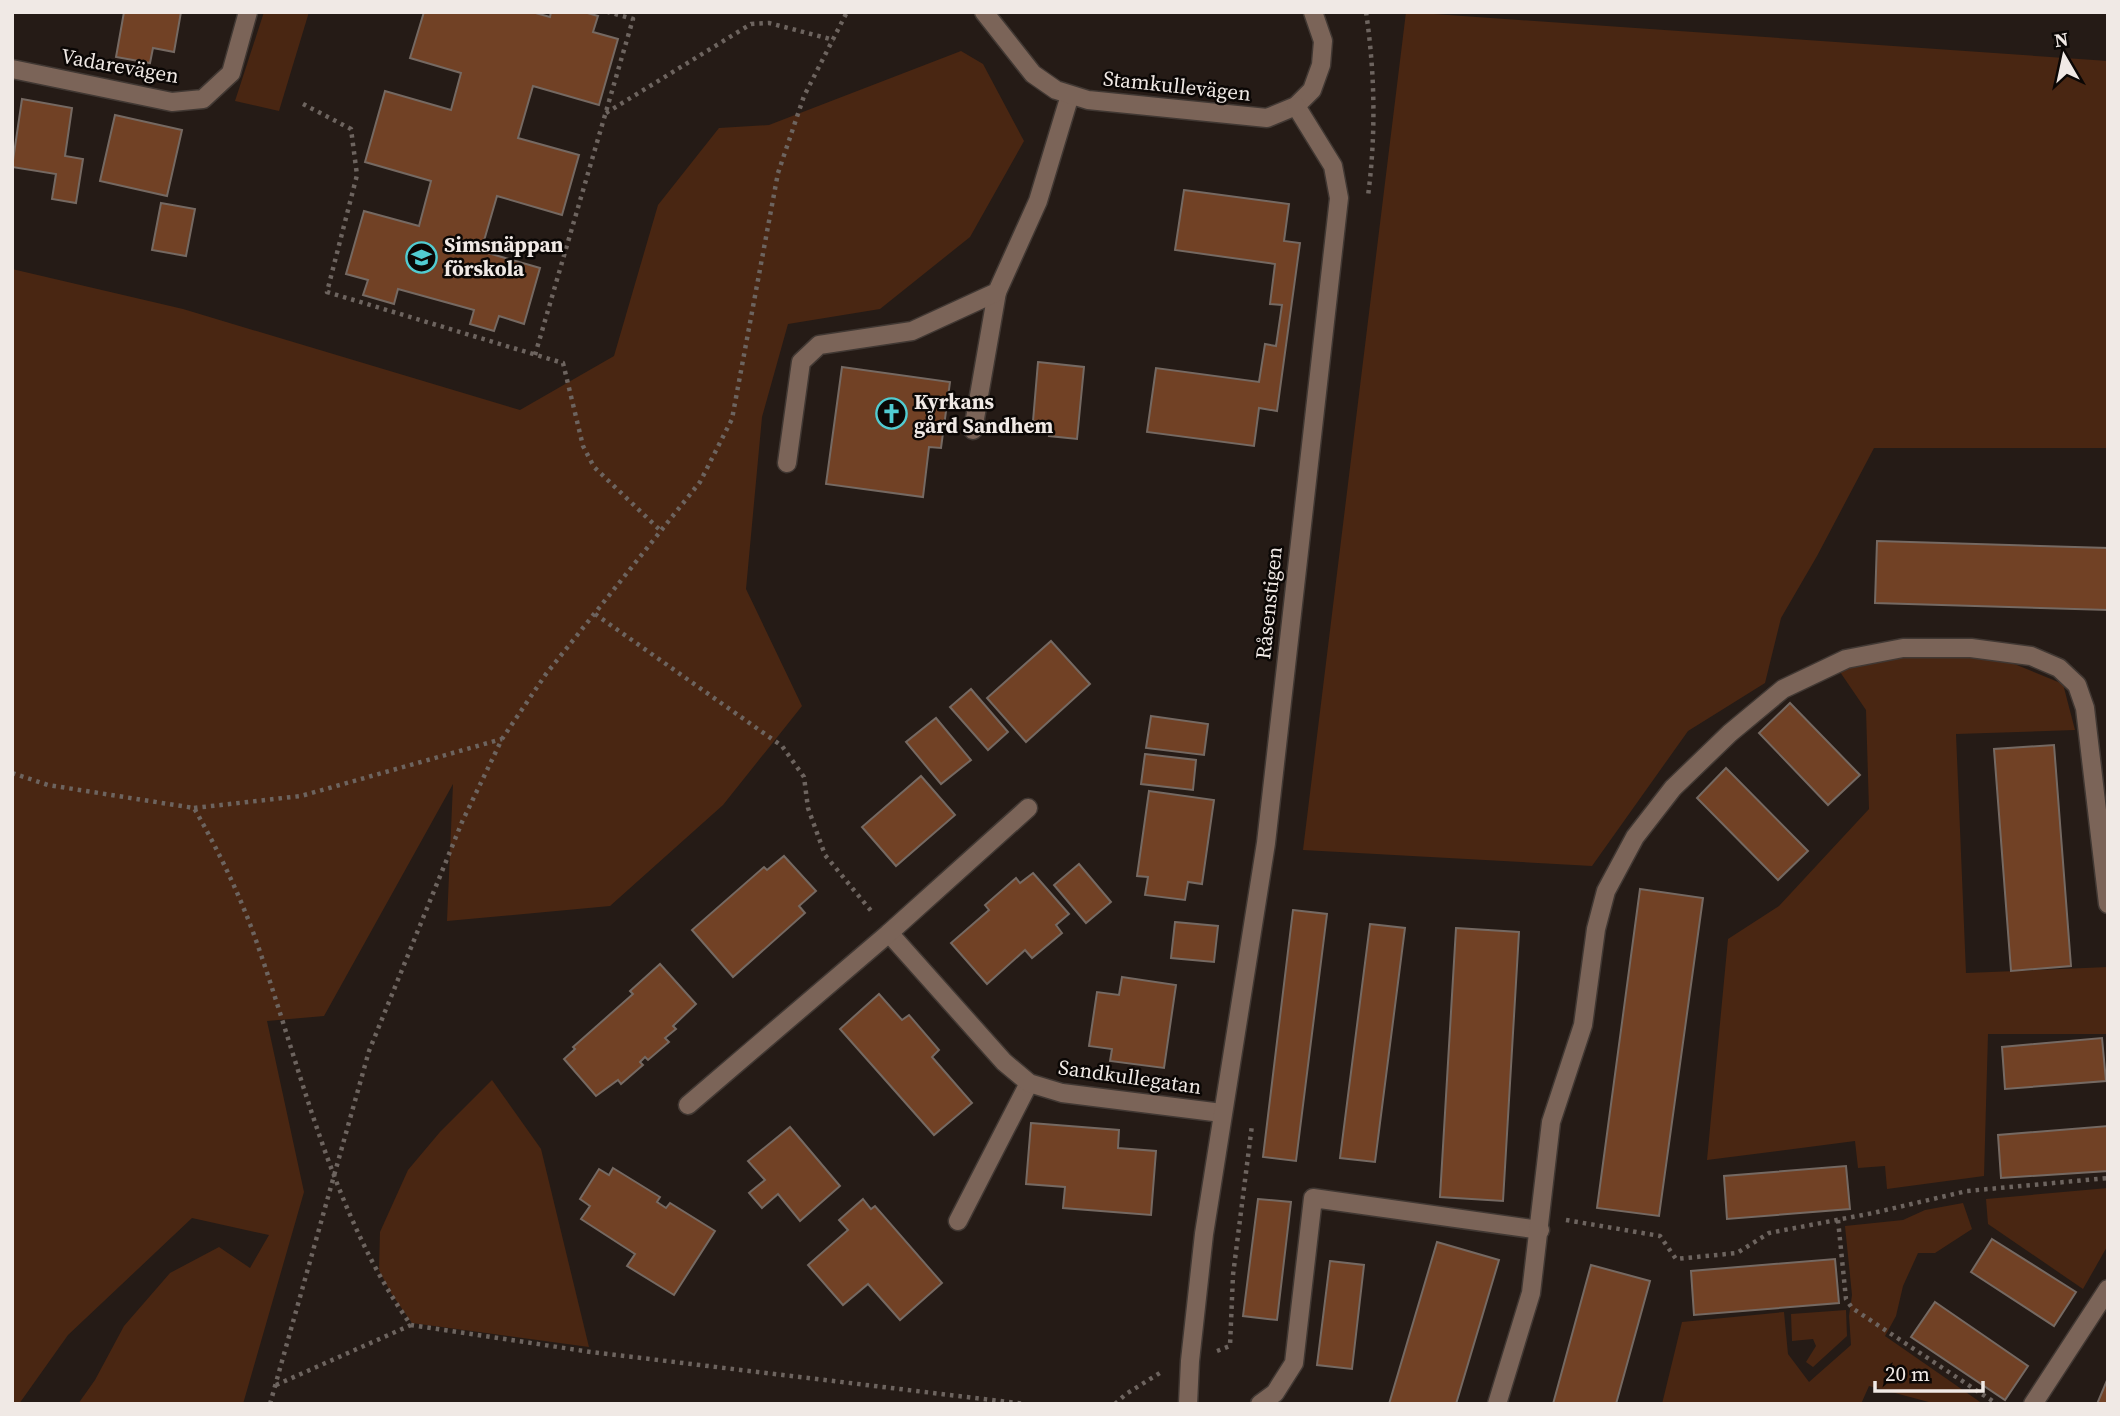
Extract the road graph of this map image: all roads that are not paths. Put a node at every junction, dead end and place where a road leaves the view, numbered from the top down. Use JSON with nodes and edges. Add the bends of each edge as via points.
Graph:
{"nodes":[{"id":1,"x":248,"y":12,"type":"edge"},
{"id":2,"x":984,"y":12,"type":"edge"},
{"id":3,"x":1314,"y":13,"type":"edge"},
{"id":4,"x":12,"y":69,"type":"edge"},
{"id":5,"x":1070,"y":95,"type":"junction"},
{"id":6,"x":1296,"y":106,"type":"junction"},
{"id":7,"x":997,"y":292,"type":"junction"},
{"id":8,"x":973,"y":430,"type":"dead end"},
{"id":9,"x":787,"y":463,"type":"dead end"},
{"id":10,"x":1028,"y":808,"type":"dead end"},
{"id":11,"x":2108,"y":904,"type":"edge"},
{"id":12,"x":889,"y":933,"type":"junction"},
{"id":13,"x":1029,"y":1083,"type":"junction"},
{"id":14,"x":688,"y":1105,"type":"dead end"},
{"id":15,"x":1222,"y":1113,"type":"junction"},
{"id":16,"x":958,"y":1221,"type":"dead end"},
{"id":17,"x":1541,"y":1223,"type":"junction"},
{"id":18,"x":2108,"y":1289,"type":"edge"},
{"id":19,"x":1188,"y":1404,"type":"edge"},
{"id":20,"x":1260,"y":1404,"type":"edge"},
{"id":21,"x":1497,"y":1404,"type":"edge"},
{"id":22,"x":2033,"y":1404,"type":"edge"}],
"edges":[{"from":1,"to":4,"type":"street","name":"Vadarevägen","via":[[231,73],[203,99],[172,102]]},
{"from":2,"to":5,"type":"street","name":"Stamkullevägen","via":[[1033,74]]},
{"from":3,"to":6,"type":"street","via":[[1323,40],[1321,65],[1312,90]]},
{"from":5,"to":6,"type":"street","name":"Stamkullevägen","via":[[1267,118]]},
{"from":5,"to":7,"type":"street","via":[[1038,201]]},
{"from":6,"to":15,"type":"street","name":"Råsenstigen","via":[[1333,166],[1339,198],[1266,843]]},
{"from":7,"to":8,"type":"street"},
{"from":7,"to":9,"type":"street","via":[[912,331],[819,345],[801,362]]},
{"from":10,"to":12,"type":"street"},
{"from":11,"to":17,"type":"street","via":[[2085,708],[2077,685],[2059,668],[2031,656],[1970,648],[1903,648],[1846,659],[1783,690],[1673,788],[1635,836],[1606,891],[1583,1025],[1551,1122]]},
{"from":12,"to":13,"type":"street","name":"Sandkullegatan","via":[[1004,1062]]},
{"from":12,"to":14,"type":"street"},
{"from":13,"to":15,"type":"street","name":"Sandkullegatan","via":[[1062,1093]]},
{"from":13,"to":16,"type":"street"},
{"from":15,"to":19,"type":"street","name":"Sandkullegatan","via":[[1204,1234]]},
{"from":17,"to":20,"type":"street","via":[[1313,1198],[1294,1363],[1275,1393]]},
{"from":17,"to":21,"type":"street","via":[[1531,1293]]},
{"from":18,"to":22,"type":"street"}]}
